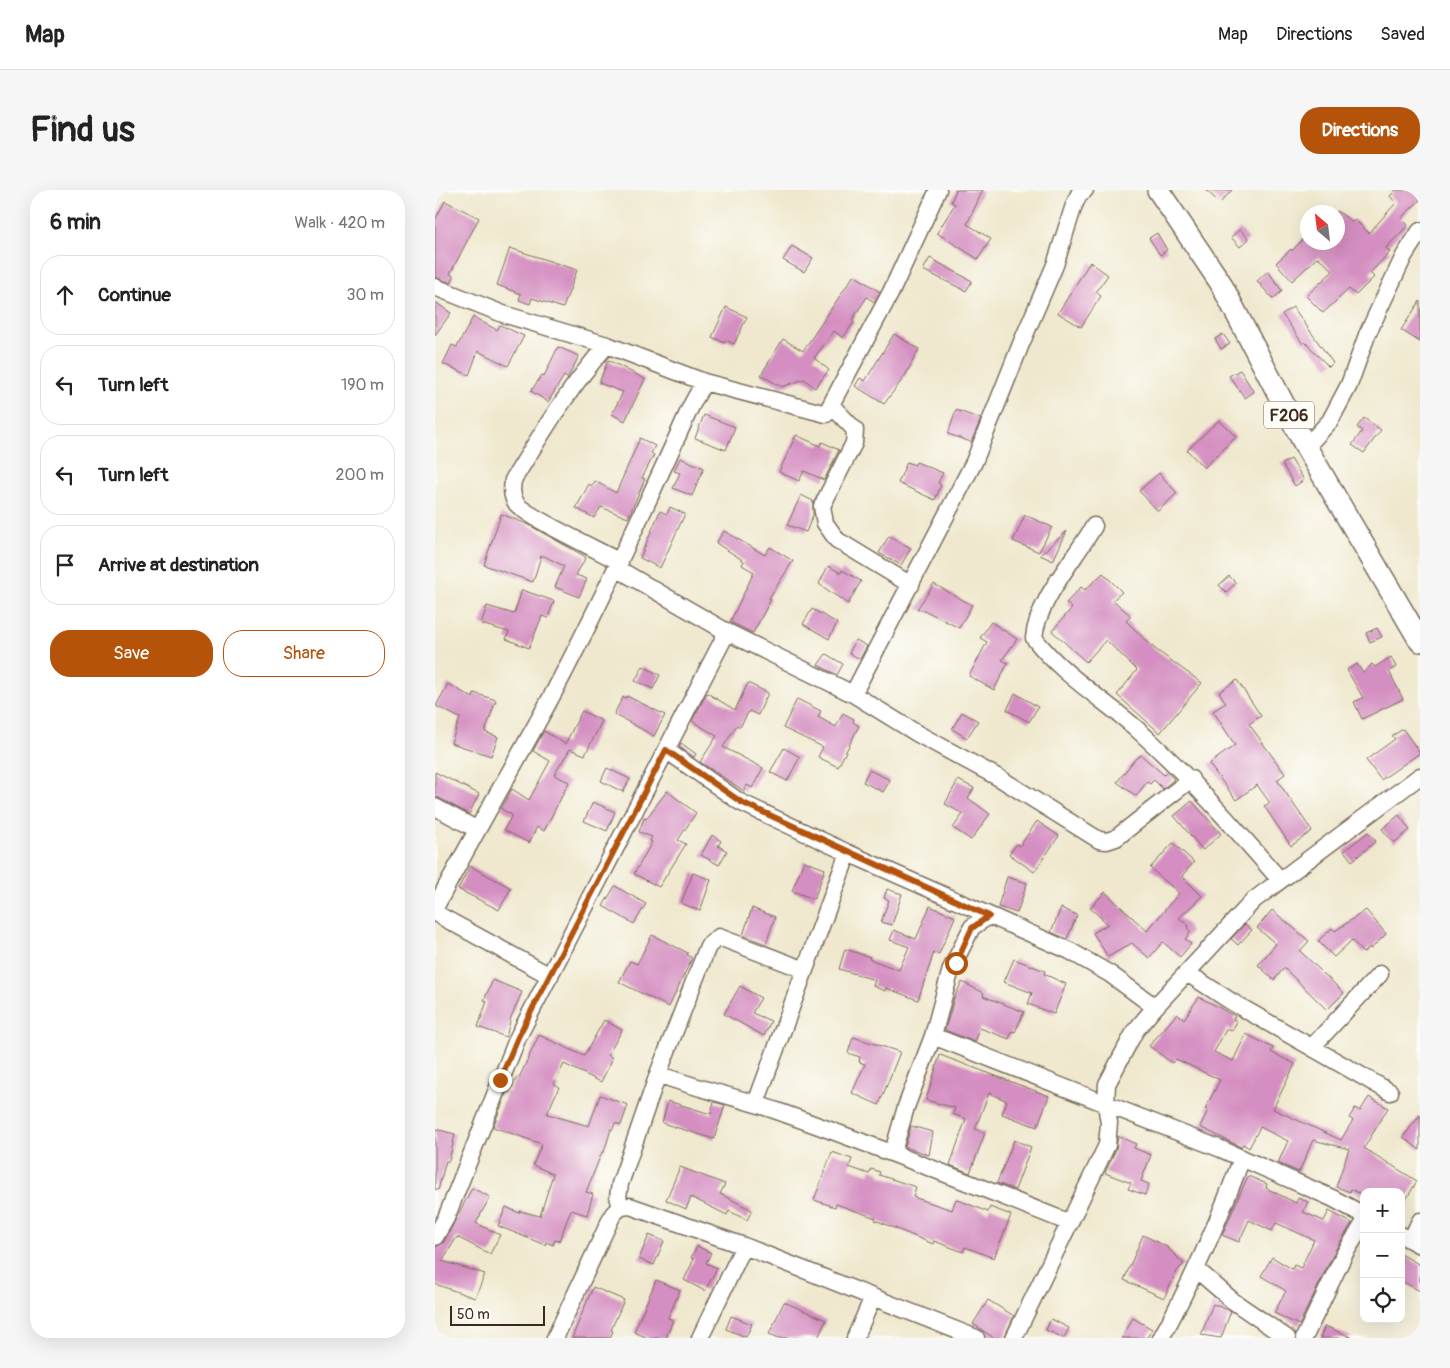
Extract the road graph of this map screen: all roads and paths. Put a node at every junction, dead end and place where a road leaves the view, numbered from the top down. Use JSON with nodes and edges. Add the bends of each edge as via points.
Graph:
{"nodes":[{"id":1,"x":938,"y":190,"type":"edge"},
{"id":2,"x":1085,"y":190,"type":"edge"},
{"id":3,"x":1158,"y":190,"type":"edge"},
{"id":4,"x":1420,"y":231,"type":"edge"},
{"id":5,"x":435,"y":287,"type":"edge"},
{"id":6,"x":607,"y":346,"type":"junction"},
{"id":7,"x":704,"y":382,"type":"junction"},
{"id":8,"x":831,"y":405,"type":"junction"},
{"id":9,"x":1306,"y":447,"type":"junction"},
{"id":10,"x":1094,"y":526,"type":"dead end"},
{"id":11,"x":619,"y":565,"type":"junction"},
{"id":12,"x":911,"y":585,"type":"junction"},
{"id":13,"x":727,"y":632,"type":"junction"},
{"id":14,"x":1420,"y":641,"type":"edge"},
{"id":15,"x":853,"y":694,"type":"junction"},
{"id":16,"x":666,"y":750,"type":"junction"},
{"id":17,"x":1420,"y":776,"type":"edge"},
{"id":18,"x":1191,"y":779,"type":"junction"},
{"id":19,"x":435,"y":807,"type":"edge"},
{"id":20,"x":476,"y":829,"type":"junction"},
{"id":21,"x":849,"y":853,"type":"junction"},
{"id":22,"x":1280,"y":880,"type":"junction"},
{"id":23,"x":435,"y":908,"type":"edge"},
{"id":24,"x":435,"y":913,"type":"edge"},
{"id":25,"x":989,"y":916,"type":"junction"},
{"id":26,"x":805,"y":970,"type":"junction"},
{"id":27,"x":1187,"y":973,"type":"junction"},
{"id":28,"x":1380,"y":974,"type":"dead end"},
{"id":29,"x":550,"y":976,"type":"junction"},
{"id":30,"x":1155,"y":1006,"type":"junction"},
{"id":31,"x":933,"y":1036,"type":"junction"},
{"id":32,"x":1312,"y":1047,"type":"junction"},
{"id":33,"x":658,"y":1074,"type":"junction"},
{"id":34,"x":1390,"y":1092,"type":"dead end"},
{"id":35,"x":756,"y":1103,"type":"junction"},
{"id":36,"x":1106,"y":1104,"type":"junction"},
{"id":37,"x":893,"y":1152,"type":"junction"},
{"id":38,"x":1241,"y":1158,"type":"junction"},
{"id":39,"x":621,"y":1207,"type":"junction"},
{"id":40,"x":1360,"y":1213,"type":"edge"},
{"id":41,"x":1420,"y":1221,"type":"edge"},
{"id":42,"x":1070,"y":1223,"type":"junction"},
{"id":43,"x":1360,"y":1229,"type":"edge"},
{"id":44,"x":435,"y":1237,"type":"edge"},
{"id":45,"x":1411,"y":1240,"type":"edge"},
{"id":46,"x":744,"y":1246,"type":"junction"},
{"id":47,"x":1196,"y":1269,"type":"junction"},
{"id":48,"x":873,"y":1297,"type":"junction"},
{"id":49,"x":555,"y":1338,"type":"edge"},
{"id":50,"x":700,"y":1338,"type":"edge"},
{"id":51,"x":855,"y":1338,"type":"edge"},
{"id":52,"x":976,"y":1338,"type":"edge"},
{"id":53,"x":1014,"y":1338,"type":"edge"},
{"id":54,"x":1161,"y":1338,"type":"edge"},
{"id":55,"x":1287,"y":1338,"type":"edge"},
{"id":56,"x":1304,"y":1338,"type":"edge"}],
"edges":[{"from":1,"to":8,"type":"street","via":[[891,292]]},
{"from":2,"to":12,"type":"street","via":[[1074,205],[1055,265],[978,453]]},
{"from":3,"to":9,"type":"main road","number":"F206","via":[[1219,282]]},
{"from":4,"to":9,"type":"street","via":[[1404,256],[1371,326],[1349,385],[1330,421]]},
{"from":5,"to":6,"type":"street","via":[[503,314]]},
{"from":6,"to":7,"type":"street"},
{"from":6,"to":11,"type":"street","via":[[585,370],[554,414],[513,480],[511,492],[516,504]]},
{"from":7,"to":8,"type":"street","via":[[817,413],[826,414]]},
{"from":7,"to":11,"type":"street"},
{"from":8,"to":12,"type":"street","via":[[855,430],[854,443],[822,506],[825,523],[837,540]]},
{"from":9,"to":14,"type":"main road","number":"F206"},
{"from":10,"to":18,"type":"street","via":[[1048,598],[1035,624],[1034,638],[1044,651],[1115,708]]},
{"from":11,"to":13,"type":"street"},
{"from":11,"to":20,"type":"street","via":[[555,691]]},
{"from":12,"to":15,"type":"street"},
{"from":13,"to":15,"type":"street"},
{"from":13,"to":16,"type":"street"},
{"from":15,"to":18,"type":"street","via":[[1099,840],[1116,838]]},
{"from":16,"to":21,"type":"street","via":[[741,802]]},
{"from":16,"to":29,"type":"street"},
{"from":17,"to":22,"type":"street"},
{"from":18,"to":22,"type":"street"},
{"from":19,"to":20,"type":"street"},
{"from":20,"to":23,"type":"street"},
{"from":21,"to":25,"type":"street"},
{"from":21,"to":26,"type":"street"},
{"from":22,"to":27,"type":"street","via":[[1254,900]]},
{"from":24,"to":29,"type":"street"},
{"from":25,"to":30,"type":"street","via":[[1070,951]]},
{"from":25,"to":31,"type":"street","via":[[972,928],[967,936],[948,977]]},
{"from":26,"to":33,"type":"street","via":[[719,936],[707,946]]},
{"from":26,"to":35,"type":"street"},
{"from":27,"to":30,"type":"street"},
{"from":27,"to":32,"type":"street"},
{"from":28,"to":32,"type":"street"},
{"from":29,"to":44,"type":"street","via":[[518,1037],[446,1218]]},
{"from":30,"to":36,"type":"street","via":[[1121,1055],[1107,1084]]},
{"from":31,"to":36,"type":"street"},
{"from":31,"to":37,"type":"street"},
{"from":32,"to":34,"type":"street"},
{"from":33,"to":35,"type":"street"},
{"from":33,"to":39,"type":"street","via":[[620,1184],[618,1198]]},
{"from":35,"to":37,"type":"street"},
{"from":36,"to":38,"type":"street"},
{"from":36,"to":42,"type":"street","via":[[1109,1123],[1107,1145]]},
{"from":37,"to":42,"type":"street"},
{"from":38,"to":40,"type":"street"},
{"from":38,"to":47,"type":"street"},
{"from":39,"to":46,"type":"street","via":[[642,1208]]},
{"from":39,"to":49,"type":"street","via":[[613,1214]]},
{"from":41,"to":45,"type":"street"},
{"from":42,"to":53,"type":"street"},
{"from":43,"to":56,"type":"street"},
{"from":46,"to":48,"type":"street"},
{"from":46,"to":50,"type":"street"},
{"from":47,"to":54,"type":"street"},
{"from":47,"to":55,"type":"street","via":[[1233,1301]]},
{"from":48,"to":51,"type":"street"},
{"from":48,"to":52,"type":"street"}]}
